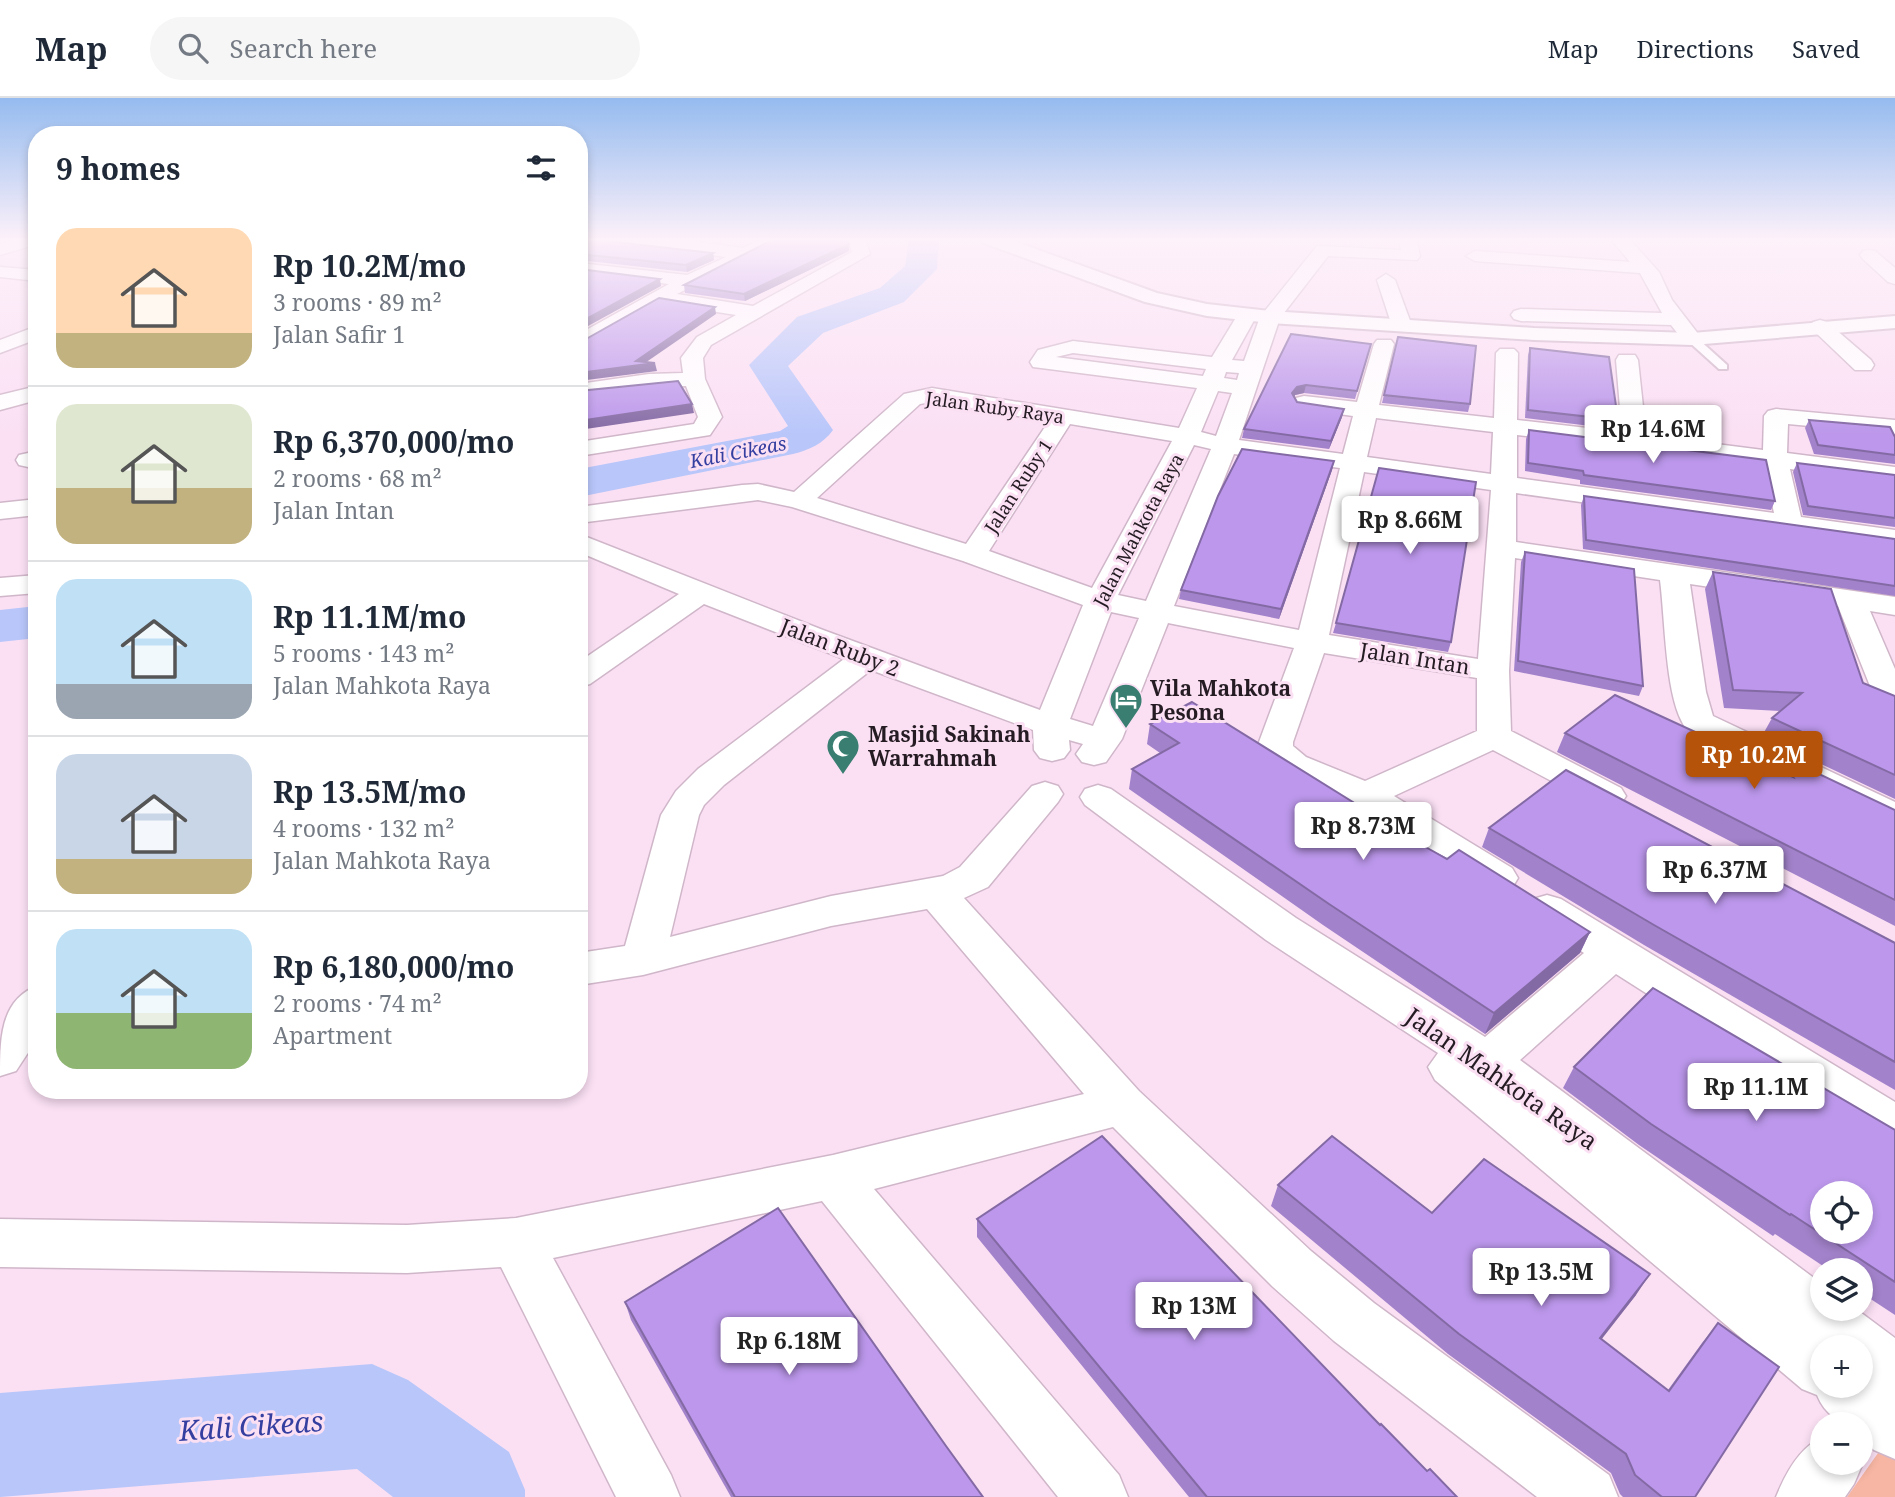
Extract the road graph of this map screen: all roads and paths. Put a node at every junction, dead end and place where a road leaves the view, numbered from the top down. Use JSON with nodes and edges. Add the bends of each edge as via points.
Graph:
{"nodes":[{"id":1,"x":644,"y":304,"type":"edge"},
{"id":2,"x":705,"y":304,"type":"edge"},
{"id":3,"x":769,"y":304,"type":"edge"},
{"id":4,"x":1181,"y":304,"type":"edge"},
{"id":5,"x":1279,"y":304,"type":"edge"},
{"id":6,"x":1389,"y":304,"type":"edge"},
{"id":7,"x":1666,"y":304,"type":"edge"},
{"id":8,"x":590,"y":312,"type":"edge"},
{"id":9,"x":755,"y":312,"type":"junction"},
{"id":10,"x":1247,"y":314,"type":"junction"},
{"id":11,"x":1521,"y":314,"type":"dead end"},
{"id":12,"x":621,"y":317,"type":"junction"},
{"id":13,"x":1270,"y":317,"type":"junction"},
{"id":14,"x":1678,"y":319,"type":"junction"},
{"id":15,"x":1895,"y":321,"type":"edge"},
{"id":16,"x":1820,"y":326,"type":"junction"},
{"id":17,"x":1393,"y":335,"type":"junction"},
{"id":18,"x":28,"y":336,"type":"edge"},
{"id":19,"x":588,"y":337,"type":"edge"},
{"id":20,"x":1692,"y":338,"type":"junction"},
{"id":21,"x":0,"y":347,"type":"edge"},
{"id":22,"x":1507,"y":353,"type":"dead end"},
{"id":23,"x":1627,"y":360,"type":"dead end"},
{"id":24,"x":1863,"y":365,"type":"dead end"},
{"id":25,"x":1723,"y":367,"type":"dead end"},
{"id":26,"x":1215,"y":374,"type":"junction"},
{"id":27,"x":1249,"y":378,"type":"junction"},
{"id":28,"x":694,"y":379,"type":"junction"},
{"id":29,"x":588,"y":390,"type":"edge"},
{"id":30,"x":28,"y":394,"type":"edge"},
{"id":31,"x":0,"y":402,"type":"edge"},
{"id":32,"x":1304,"y":403,"type":"edge"},
{"id":33,"x":1366,"y":410,"type":"junction"},
{"id":34,"x":1063,"y":417,"type":"junction"},
{"id":35,"x":1504,"y":425,"type":"junction"},
{"id":36,"x":1895,"y":427,"type":"edge"},
{"id":37,"x":1187,"y":436,"type":"junction"},
{"id":38,"x":1635,"y":441,"type":"junction"},
{"id":39,"x":1225,"y":445,"type":"junction"},
{"id":40,"x":588,"y":448,"type":"edge"},
{"id":41,"x":1775,"y":459,"type":"junction"},
{"id":42,"x":1353,"y":463,"type":"junction"},
{"id":43,"x":1895,"y":475,"type":"edge"},
{"id":44,"x":1503,"y":484,"type":"junction"},
{"id":45,"x":799,"y":501,"type":"junction"},
{"id":46,"x":28,"y":508,"type":"edge"},
{"id":47,"x":0,"y":511,"type":"edge"},
{"id":48,"x":588,"y":514,"type":"edge"},
{"id":49,"x":1789,"y":522,"type":"junction"},
{"id":50,"x":1895,"y":538,"type":"edge"},
{"id":51,"x":588,"y":546,"type":"edge"},
{"id":52,"x":1502,"y":548,"type":"junction"},
{"id":53,"x":973,"y":555,"type":"junction"},
{"id":54,"x":1674,"y":572,"type":"junction"},
{"id":55,"x":28,"y":585,"type":"edge"},
{"id":56,"x":0,"y":587,"type":"edge"},
{"id":57,"x":699,"y":594,"type":"junction"},
{"id":58,"x":1850,"y":600,"type":"junction"},
{"id":59,"x":1100,"y":601,"type":"junction"},
{"id":60,"x":1895,"y":606,"type":"edge"},
{"id":61,"x":1157,"y":612,"type":"junction"},
{"id":62,"x":1312,"y":642,"type":"junction"},
{"id":63,"x":867,"y":657,"type":"junction"},
{"id":64,"x":588,"y":671,"type":"edge"},
{"id":65,"x":1493,"y":671,"type":"junction"},
{"id":66,"x":1895,"y":696,"type":"edge"},
{"id":67,"x":1494,"y":736,"type":"junction"},
{"id":68,"x":1051,"y":739,"type":"junction"},
{"id":69,"x":1084,"y":777,"type":"junction"},
{"id":70,"x":1366,"y":795,"type":"junction"},
{"id":71,"x":1640,"y":813,"type":"edge"},
{"id":72,"x":1895,"y":817,"type":"edge"},
{"id":73,"x":936,"y":893,"type":"junction"},
{"id":74,"x":1614,"y":952,"type":"junction"},
{"id":75,"x":643,"y":959,"type":"junction"},
{"id":76,"x":588,"y":968,"type":"edge"},
{"id":77,"x":28,"y":1016,"type":"edge"},
{"id":78,"x":0,"y":1058,"type":"edge"},
{"id":79,"x":1478,"y":1070,"type":"junction"},
{"id":80,"x":1122,"y":1105,"type":"junction"},
{"id":81,"x":1895,"y":1127,"type":"edge"},
{"id":82,"x":833,"y":1177,"type":"junction"},
{"id":83,"x":516,"y":1242,"type":"junction"},
{"id":84,"x":0,"y":1243,"type":"edge"},
{"id":85,"x":1810,"y":1359,"type":"edge"},
{"id":86,"x":1873,"y":1405,"type":"edge"},
{"id":87,"x":1824,"y":1475,"type":"edge"},
{"id":88,"x":649,"y":1497,"type":"edge"},
{"id":89,"x":1097,"y":1497,"type":"edge"},
{"id":90,"x":1587,"y":1497,"type":"edge"},
{"id":91,"x":1807,"y":1497,"type":"edge"}],
"edges":[{"from":1,"to":12,"type":"street"},
{"from":2,"to":9,"type":"street"},
{"from":3,"to":9,"type":"street"},
{"from":4,"to":10,"type":"main road"},
{"from":5,"to":13,"type":"street","name":"Jalan Mahkota Raya"},
{"from":6,"to":17,"type":"street"},
{"from":7,"to":14,"type":"street"},
{"from":8,"to":12,"type":"street"},
{"from":9,"to":28,"type":"street","via":[[704,341],[692,358]]},
{"from":10,"to":13,"type":"main road"},
{"from":10,"to":26,"type":"street","name":"Jalan Mahkota Raya"},
{"from":11,"to":14,"type":"street"},
{"from":12,"to":19,"type":"street"},
{"from":13,"to":17,"type":"main road"},
{"from":13,"to":27,"type":"street","name":"Jalan Mahkota Raya"},
{"from":14,"to":20,"type":"street"},
{"from":15,"to":16,"type":"main road"},
{"from":16,"to":20,"type":"main road"},
{"from":16,"to":24,"type":"street"},
{"from":17,"to":20,"type":"main road"},
{"from":17,"to":33,"type":"street"},
{"from":18,"to":21,"type":"street"},
{"from":20,"to":25,"type":"lane"},
{"from":22,"to":35,"type":"street"},
{"from":23,"to":38,"type":"street"},
{"from":26,"to":26,"type":"street","via":[[1073,347],[1045,354],[1041,362]]},
{"from":26,"to":27,"type":"street"},
{"from":26,"to":37,"type":"street","name":"Jalan Mahkota Raya"},
{"from":27,"to":39,"type":"street","name":"Jalan Mahkota Raya"},
{"from":28,"to":29,"type":"street"},
{"from":28,"to":40,"type":"street","via":[[710,417],[702,430]]},
{"from":30,"to":31,"type":"street"},
{"from":32,"to":33,"type":"street"},
{"from":33,"to":35,"type":"street"},
{"from":33,"to":42,"type":"street"},
{"from":34,"to":37,"type":"street","name":"Jalan Ruby Raya"},
{"from":34,"to":45,"type":"street","name":"Jalan Ruby Raya","via":[[932,394],[917,396]]},
{"from":34,"to":53,"type":"street","name":"Jalan Ruby 1"},
{"from":35,"to":38,"type":"street"},
{"from":35,"to":44,"type":"street"},
{"from":36,"to":41,"type":"street","via":[[1776,416]]},
{"from":37,"to":39,"type":"street","name":"Jalan Ruby Raya"},
{"from":37,"to":59,"type":"street","name":"Jalan Mahkota Raya"},
{"from":38,"to":41,"type":"street"},
{"from":39,"to":42,"type":"street","name":"Jalan Ruby Raya"},
{"from":39,"to":61,"type":"street","name":"Jalan Mahkota Raya"},
{"from":41,"to":43,"type":"street"},
{"from":41,"to":49,"type":"street"},
{"from":42,"to":44,"type":"street","name":"Jalan Ruby Raya"},
{"from":42,"to":62,"type":"street"},
{"from":44,"to":49,"type":"street","name":"Jalan Ruby Raya"},
{"from":44,"to":52,"type":"street"},
{"from":45,"to":48,"type":"street","name":"Jalan Intan","via":[[742,492]]},
{"from":45,"to":53,"type":"street","name":"Jalan Intan"},
{"from":46,"to":47,"type":"street"},
{"from":49,"to":50,"type":"street","name":"Jalan Ruby Raya"},
{"from":51,"to":57,"type":"street","name":"Jalan Ruby 2"},
{"from":52,"to":54,"type":"street"},
{"from":52,"to":65,"type":"street"},
{"from":53,"to":59,"type":"street","name":"Jalan Intan"},
{"from":54,"to":58,"type":"street"},
{"from":54,"to":72,"type":"street","via":[[1689,692],[1699,721]]},
{"from":55,"to":56,"type":"street"},
{"from":57,"to":63,"type":"street","name":"Jalan Ruby 2"},
{"from":57,"to":64,"type":"street"},
{"from":58,"to":60,"type":"street"},
{"from":58,"to":66,"type":"street","via":[[1888,691]]},
{"from":59,"to":61,"type":"street","name":"Jalan Intan"},
{"from":59,"to":68,"type":"street","name":"Jalan Mahkota Raya"},
{"from":61,"to":62,"type":"street","name":"Jalan Intan"},
{"from":61,"to":69,"type":"street","name":"Jalan Mahkota Raya"},
{"from":62,"to":65,"type":"street","name":"Jalan Intan"},
{"from":62,"to":70,"type":"street","via":[[1276,749],[1293,765]]},
{"from":63,"to":68,"type":"street","name":"Jalan Ruby 2"},
{"from":63,"to":75,"type":"street","via":[[689,799],[680,815]]},
{"from":65,"to":67,"type":"street","name":"Jalan Intan"},
{"from":67,"to":70,"type":"street"},
{"from":67,"to":71,"type":"street"},
{"from":68,"to":69,"type":"street","name":"Jalan Ruby 2"},
{"from":68,"to":69,"type":"street","via":[[1032,765],[1034,786]]},
{"from":69,"to":73,"type":"street","via":[[974,877]]},
{"from":69,"to":79,"type":"street","name":"Jalan Mahkota Raya","via":[[1281,929]]},
{"from":70,"to":74,"type":"street"},
{"from":73,"to":75,"type":"street","via":[[831,911]]},
{"from":73,"to":80,"type":"street"},
{"from":74,"to":79,"type":"street"},
{"from":74,"to":81,"type":"street"},
{"from":75,"to":76,"type":"street"},
{"from":77,"to":78,"type":"street"},
{"from":79,"to":85,"type":"street","name":"Jalan Mahkota Raya"},
{"from":79,"to":86,"type":"street","name":"Jalan Mahkota Raya"},
{"from":80,"to":82,"type":"street"},
{"from":80,"to":90,"type":"street","via":[[1292,1269],[1354,1322]]},
{"from":82,"to":83,"type":"street"},
{"from":82,"to":89,"type":"street"},
{"from":83,"to":84,"type":"street","via":[[407,1249]]},
{"from":83,"to":88,"type":"street"},
{"from":87,"to":91,"type":"street"}]}
